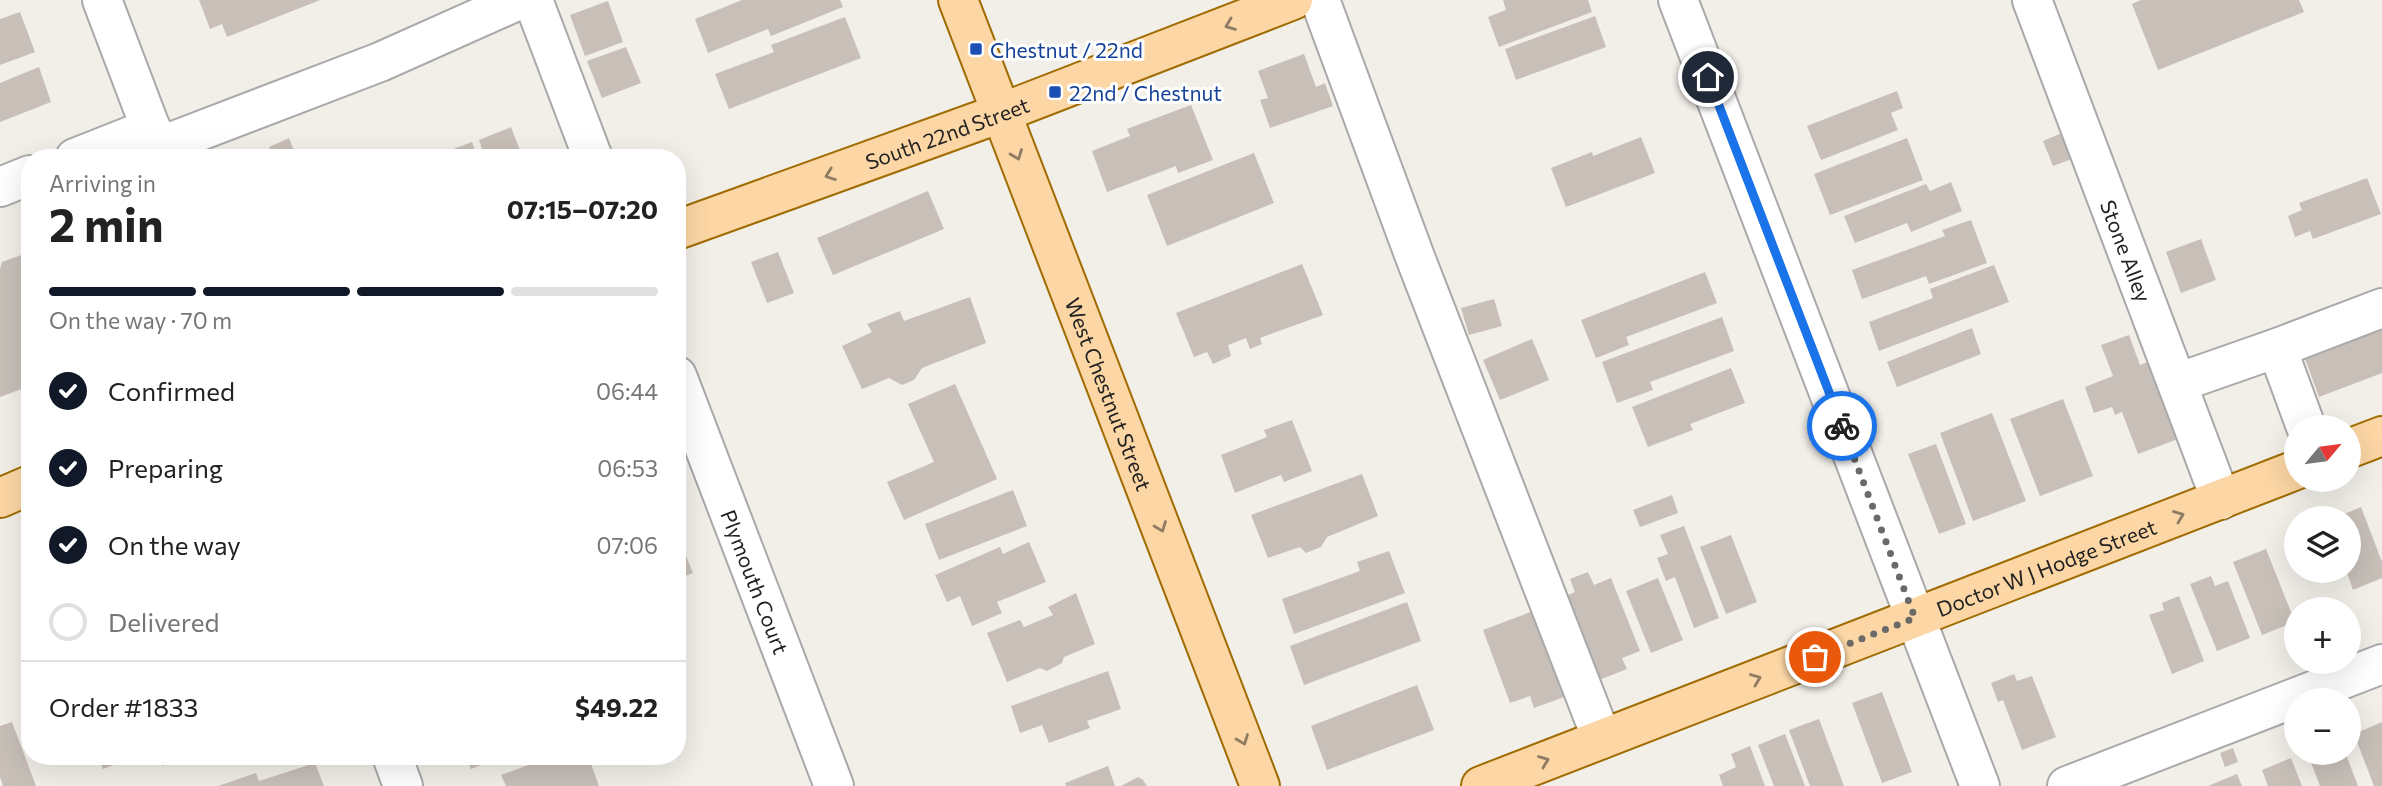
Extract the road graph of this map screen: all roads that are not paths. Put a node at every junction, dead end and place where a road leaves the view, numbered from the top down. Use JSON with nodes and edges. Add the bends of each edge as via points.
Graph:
{"nodes":[{"id":1,"x":102,"y":0,"type":"edge"},
{"id":2,"x":519,"y":0,"type":"edge"},
{"id":3,"x":533,"y":0,"type":"edge"},
{"id":4,"x":958,"y":0,"type":"edge"},
{"id":5,"x":1293,"y":0,"type":"edge"},
{"id":6,"x":1320,"y":0,"type":"edge"},
{"id":7,"x":1678,"y":0,"type":"edge"},
{"id":8,"x":2032,"y":0,"type":"edge"},
{"id":9,"x":1001,"y":113,"type":"junction"},
{"id":10,"x":157,"y":144,"type":"edge"},
{"id":11,"x":128,"y":149,"type":"edge"},
{"id":12,"x":590,"y":149,"type":"edge"},
{"id":13,"x":21,"y":179,"type":"edge"},
{"id":14,"x":0,"y":187,"type":"edge"},
{"id":15,"x":686,"y":227,"type":"edge"},
{"id":16,"x":2382,"y":308,"type":"edge"},
{"id":17,"x":2277,"y":348,"type":"junction"},
{"id":18,"x":2177,"y":383,"type":"junction"},
{"id":19,"x":686,"y":400,"type":"edge"},
{"id":20,"x":2302,"y":415,"type":"edge"},
{"id":21,"x":2382,"y":436,"type":"edge"},
{"id":22,"x":2361,"y":444,"type":"edge"},
{"id":23,"x":2284,"y":475,"type":"edge"},
{"id":24,"x":21,"y":489,"type":"edge"},
{"id":25,"x":0,"y":498,"type":"edge"},
{"id":26,"x":2221,"y":500,"type":"junction"},
{"id":27,"x":1915,"y":618,"type":"junction"},
{"id":28,"x":2382,"y":664,"type":"edge"},
{"id":29,"x":1602,"y":739,"type":"junction"},
{"id":30,"x":395,"y":765,"type":"edge"},
{"id":31,"x":403,"y":786,"type":"edge"},
{"id":32,"x":834,"y":786,"type":"edge"},
{"id":33,"x":1260,"y":786,"type":"edge"},
{"id":34,"x":1481,"y":786,"type":"edge"},
{"id":35,"x":1980,"y":786,"type":"edge"},
{"id":36,"x":2067,"y":786,"type":"edge"}],
"edges":[{"from":1,"to":10,"type":"street"},
{"from":2,"to":10,"type":"street","via":[[380,62]]},
{"from":3,"to":12,"type":"street"},
{"from":4,"to":9,"type":"main road","name":"West Chestnut Street"},
{"from":5,"to":9,"type":"main road","name":"South 22nd Street","one_way":true},
{"from":6,"to":29,"type":"street"},
{"from":7,"to":27,"type":"street"},
{"from":8,"to":18,"type":"street","name":"Stone Alley"},
{"from":9,"to":15,"type":"main road","name":"South 22nd Street","one_way":true},
{"from":9,"to":33,"type":"main road","name":"West Chestnut Street","one_way":true},
{"from":10,"to":11,"type":"street"},
{"from":13,"to":14,"type":"street"},
{"from":16,"to":17,"type":"street"},
{"from":17,"to":18,"type":"street"},
{"from":17,"to":20,"type":"street"},
{"from":18,"to":26,"type":"street","name":"Stone Alley"},
{"from":19,"to":32,"type":"street","name":"Plymouth Court"},
{"from":21,"to":22,"type":"main road"},
{"from":23,"to":26,"type":"main road","name":"Doctor W J Hodge Street"},
{"from":24,"to":25,"type":"main road"},
{"from":27,"to":26,"type":"main road","name":"Doctor W J Hodge Street","one_way":true},
{"from":29,"to":27,"type":"main road","name":"Doctor W J Hodge Street","one_way":true},
{"from":27,"to":35,"type":"street"},
{"from":28,"to":36,"type":"street"},
{"from":34,"to":29,"type":"main road","name":"Doctor W J Hodge Street","one_way":true},
{"from":30,"to":31,"type":"street"}]}
